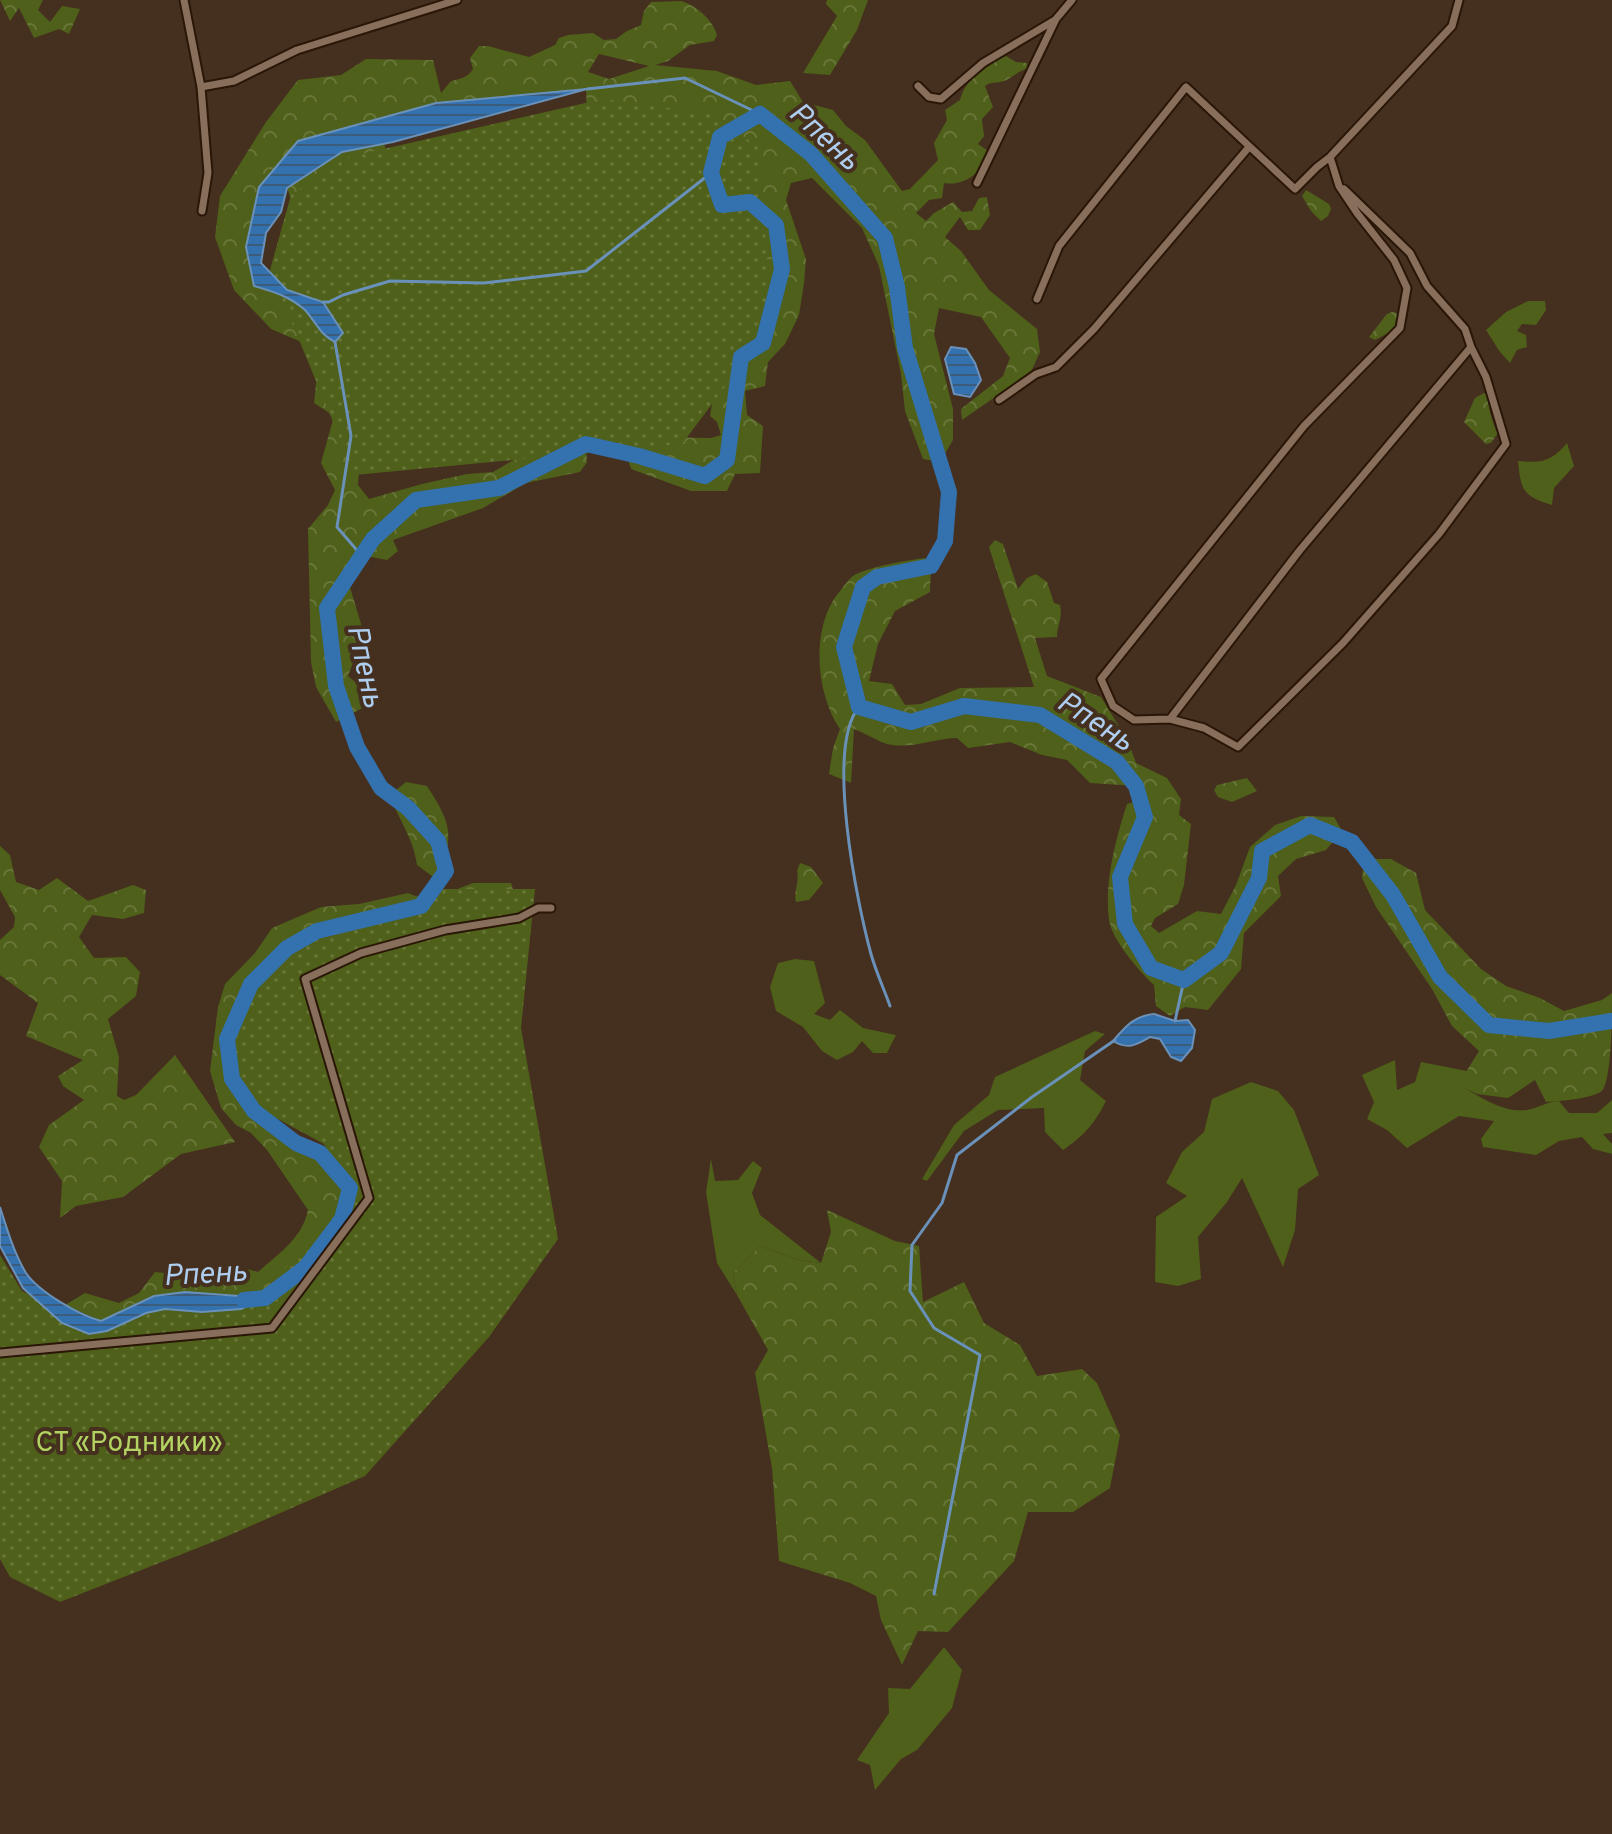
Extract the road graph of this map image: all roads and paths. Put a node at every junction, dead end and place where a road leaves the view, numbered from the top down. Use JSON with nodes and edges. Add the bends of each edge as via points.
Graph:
{"nodes":[{"id":1,"x":184,"y":0,"type":"edge"},
{"id":2,"x":457,"y":0,"type":"edge"},
{"id":3,"x":1072,"y":0,"type":"edge"},
{"id":4,"x":1459,"y":0,"type":"edge"},
{"id":5,"x":1056,"y":19,"type":"junction"},
{"id":6,"x":918,"y":86,"type":"dead end"},
{"id":7,"x":201,"y":87,"type":"junction"},
{"id":8,"x":1249,"y":147,"type":"junction"},
{"id":9,"x":1330,"y":157,"type":"junction"},
{"id":10,"x":977,"y":183,"type":"dead end"},
{"id":11,"x":1339,"y":186,"type":"junction"},
{"id":12,"x":202,"y":211,"type":"dead end"},
{"id":13,"x":1037,"y":299,"type":"dead end"},
{"id":14,"x":1471,"y":347,"type":"junction"},
{"id":15,"x":999,"y":400,"type":"dead end"},
{"id":16,"x":1170,"y":719,"type":"junction"},
{"id":17,"x":551,"y":908,"type":"dead end"},
{"id":18,"x":0,"y":1353,"type":"edge"}],
"edges":[{"from":1,"to":7,"type":"street"},
{"from":2,"to":7,"type":"street","via":[[297,50],[234,81]]},
{"from":3,"to":5,"type":"street"},
{"from":4,"to":9,"type":"street","via":[[1452,26]]},
{"from":5,"to":6,"type":"street","via":[[983,63],[941,99],[929,97]]},
{"from":5,"to":10,"type":"street"},
{"from":7,"to":12,"type":"street","via":[[208,173]]},
{"from":8,"to":9,"type":"street","via":[[1295,189]]},
{"from":8,"to":13,"type":"street","via":[[1186,87],[1059,246]]},
{"from":8,"to":15,"type":"street","via":[[1065,359]]},
{"from":9,"to":11,"type":"street"},
{"from":11,"to":14,"type":"street","via":[[1410,253],[1427,286],[1465,329]]},
{"from":11,"to":16,"type":"street","via":[[1394,260],[1407,288],[1400,328],[1304,426],[1101,679],[1113,706],[1134,720]]},
{"from":14,"to":16,"type":"street","via":[[1300,550]]},
{"from":14,"to":16,"type":"street","via":[[1506,444],[1439,534],[1343,643],[1238,747],[1204,728]]},
{"from":17,"to":18,"type":"street","via":[[361,953],[305,979],[369,1198],[272,1328]]}]}
